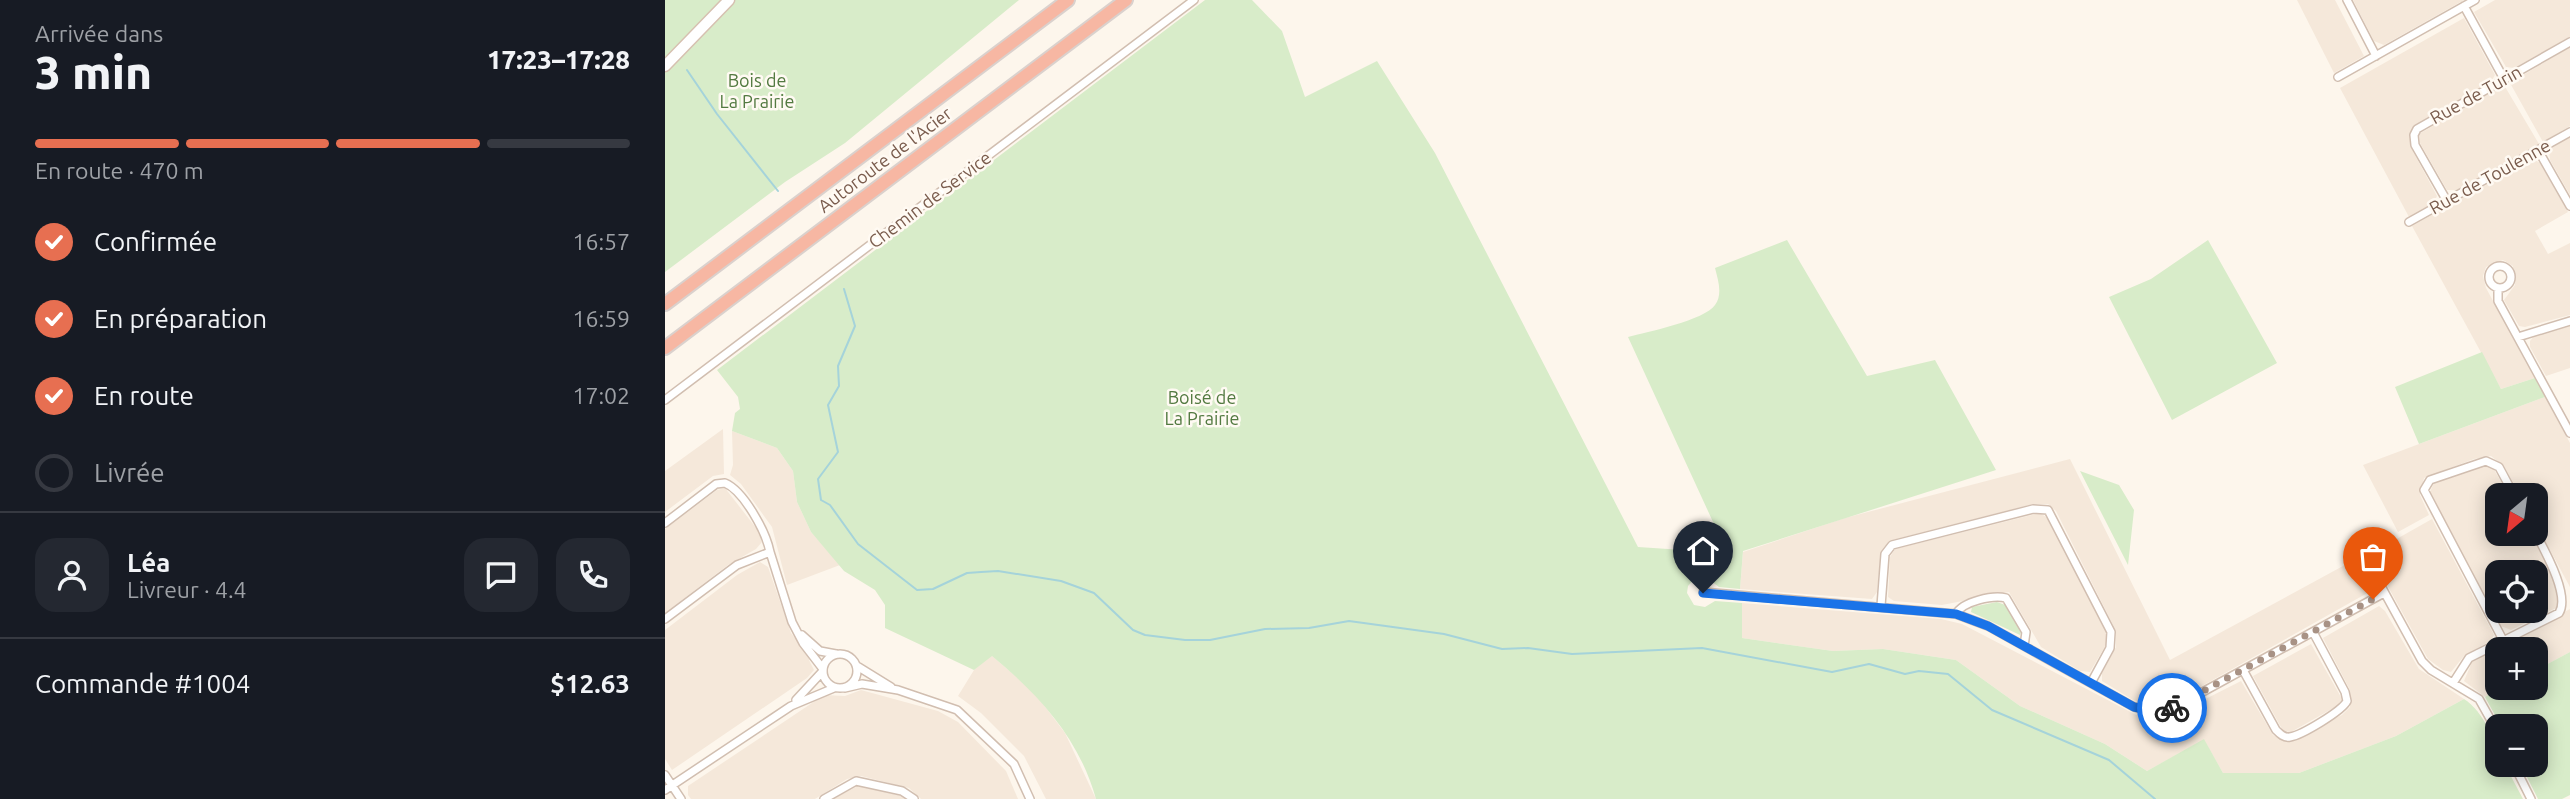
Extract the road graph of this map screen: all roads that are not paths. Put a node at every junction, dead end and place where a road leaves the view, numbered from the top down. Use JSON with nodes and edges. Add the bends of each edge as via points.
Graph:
{"nodes":[{"id":1,"x":729,"y":0,"type":"edge"},
{"id":2,"x":1068,"y":0,"type":"edge"},
{"id":3,"x":1126,"y":0,"type":"edge"},
{"id":4,"x":1194,"y":0,"type":"edge"},
{"id":5,"x":2347,"y":0,"type":"edge"},
{"id":6,"x":2475,"y":0,"type":"edge"},
{"id":7,"x":2464,"y":6,"type":"junction"},
{"id":8,"x":2570,"y":42,"type":"edge"},
{"id":9,"x":2376,"y":56,"type":"junction"},
{"id":10,"x":665,"y":66,"type":"edge"},
{"id":11,"x":2338,"y":77,"type":"dead end"},
{"id":12,"x":2504,"y":79,"type":"junction"},
{"id":13,"x":2570,"y":132,"type":"edge"},
{"id":14,"x":2538,"y":150,"type":"junction"},
{"id":15,"x":2447,"y":201,"type":"junction"},
{"id":16,"x":2570,"y":206,"type":"edge"},
{"id":17,"x":2409,"y":222,"type":"dead end"},
{"id":18,"x":2498,"y":288,"type":"dead end"},
{"id":19,"x":665,"y":304,"type":"edge"},
{"id":20,"x":2570,"y":321,"type":"edge"},
{"id":21,"x":2518,"y":337,"type":"junction"},
{"id":22,"x":665,"y":348,"type":"edge"},
{"id":23,"x":665,"y":400,"type":"edge"},
{"id":24,"x":2570,"y":433,"type":"edge"},
{"id":25,"x":2508,"y":483,"type":"edge"},
{"id":26,"x":665,"y":523,"type":"edge"},
{"id":27,"x":2543,"y":546,"type":"edge"},
{"id":28,"x":770,"y":552,"type":"junction"},
{"id":29,"x":2364,"y":555,"type":"dead end"},
{"id":30,"x":1703,"y":593,"type":"dead end"},
{"id":31,"x":2384,"y":593,"type":"junction"},
{"id":32,"x":1881,"y":606,"type":"junction"},
{"id":33,"x":1956,"y":614,"type":"junction"},
{"id":34,"x":665,"y":619,"type":"edge"},
{"id":35,"x":796,"y":630,"type":"junction"},
{"id":36,"x":2313,"y":632,"type":"junction"},
{"id":37,"x":2501,"y":637,"type":"edge"},
{"id":38,"x":2509,"y":637,"type":"edge"},
{"id":39,"x":2024,"y":646,"type":"junction"},
{"id":40,"x":2485,"y":650,"type":"edge"},
{"id":41,"x":837,"y":654,"type":"junction"},
{"id":42,"x":856,"y":665,"type":"junction"},
{"id":43,"x":823,"y":670,"type":"junction"},
{"id":44,"x":2243,"y":670,"type":"junction"},
{"id":45,"x":2091,"y":683,"type":"junction"},
{"id":46,"x":2453,"y":683,"type":"junction"},
{"id":47,"x":834,"y":688,"type":"junction"},
{"id":48,"x":845,"y":688,"type":"junction"},
{"id":49,"x":898,"y":690,"type":"junction"},
{"id":50,"x":791,"y":706,"type":"junction"},
{"id":51,"x":2488,"y":714,"type":"edge"},
{"id":52,"x":665,"y":775,"type":"edge"},
{"id":53,"x":2520,"y":777,"type":"edge"},
{"id":54,"x":668,"y":787,"type":"edge"},
{"id":55,"x":681,"y":799,"type":"edge"},
{"id":56,"x":824,"y":799,"type":"edge"},
{"id":57,"x":914,"y":799,"type":"edge"},
{"id":58,"x":1030,"y":799,"type":"edge"},
{"id":59,"x":2531,"y":799,"type":"edge"}],
"edges":[{"from":1,"to":10,"type":"main road"},
{"from":2,"to":19,"type":"highway","name":"Autoroute de l'Acier"},
{"from":3,"to":22,"type":"highway","name":"Autoroute de l'Acier"},
{"from":4,"to":23,"type":"street","name":"Chemin de Service"},
{"from":5,"to":9,"type":"street"},
{"from":6,"to":7,"type":"street"},
{"from":7,"to":9,"type":"street"},
{"from":7,"to":12,"type":"street"},
{"from":8,"to":12,"type":"street","name":"Rue de Turin"},
{"from":9,"to":11,"type":"street"},
{"from":12,"to":15,"type":"street","name":"Rue de Turin","via":[[2415,132],[2415,145]]},
{"from":13,"to":14,"type":"street","name":"Rue de Toulenne"},
{"from":14,"to":15,"type":"street","name":"Rue de Toulenne"},
{"from":14,"to":16,"type":"street"},
{"from":15,"to":17,"type":"street","name":"Rue de Toulenne"},
{"from":18,"to":21,"type":"street","via":[[2498,301]]},
{"from":20,"to":21,"type":"street"},
{"from":21,"to":24,"type":"street"},
{"from":25,"to":37,"type":"street","via":[[2499,467],[2486,461],[2430,480],[2424,490]]},
{"from":26,"to":28,"type":"street","via":[[716,484],[725,483],[764,530]]},
{"from":27,"to":38,"type":"street","via":[[2568,602],[2559,613]]},
{"from":28,"to":34,"type":"street","via":[[737,565]]},
{"from":28,"to":35,"type":"street"},
{"from":29,"to":31,"type":"street"},
{"from":30,"to":32,"type":"street"},
{"from":31,"to":36,"type":"street"},
{"from":31,"to":46,"type":"street","via":[[2422,661]]},
{"from":32,"to":33,"type":"street"},
{"from":32,"to":45,"type":"street","via":[[1885,554],[1892,545],[2033,509],[2048,510],[2112,632],[2110,648]]},
{"from":33,"to":39,"type":"street"},
{"from":33,"to":39,"type":"street","via":[[1961,606],[2006,598],[2026,632]]},
{"from":35,"to":41,"type":"street","via":[[820,651]]},
{"from":35,"to":43,"type":"street"},
{"from":36,"to":44,"type":"street"},
{"from":36,"to":44,"type":"street","via":[[2346,692],[2339,711],[2294,735],[2283,735]]},
{"from":39,"to":45,"type":"street"},
{"from":40,"to":46,"type":"street","via":[[2469,658]]},
{"from":41,"to":42,"type":"street"},
{"from":41,"to":43,"type":"street"},
{"from":42,"to":48,"type":"street","via":[[854,681]]},
{"from":42,"to":49,"type":"street"},
{"from":43,"to":47,"type":"street"},
{"from":43,"to":50,"type":"street"},
{"from":44,"to":45,"type":"street","via":[[2158,711],[2134,707]]},
{"from":46,"to":51,"type":"street","via":[[2483,704]]},
{"from":47,"to":48,"type":"street"},
{"from":47,"to":50,"type":"street"},
{"from":48,"to":49,"type":"street","via":[[862,684]]},
{"from":49,"to":58,"type":"street","via":[[966,715],[1014,764]]},
{"from":50,"to":54,"type":"street"},
{"from":52,"to":54,"type":"street"},
{"from":53,"to":59,"type":"street"},
{"from":54,"to":55,"type":"street"},
{"from":56,"to":57,"type":"street","via":[[860,781],[902,791]]}]}
